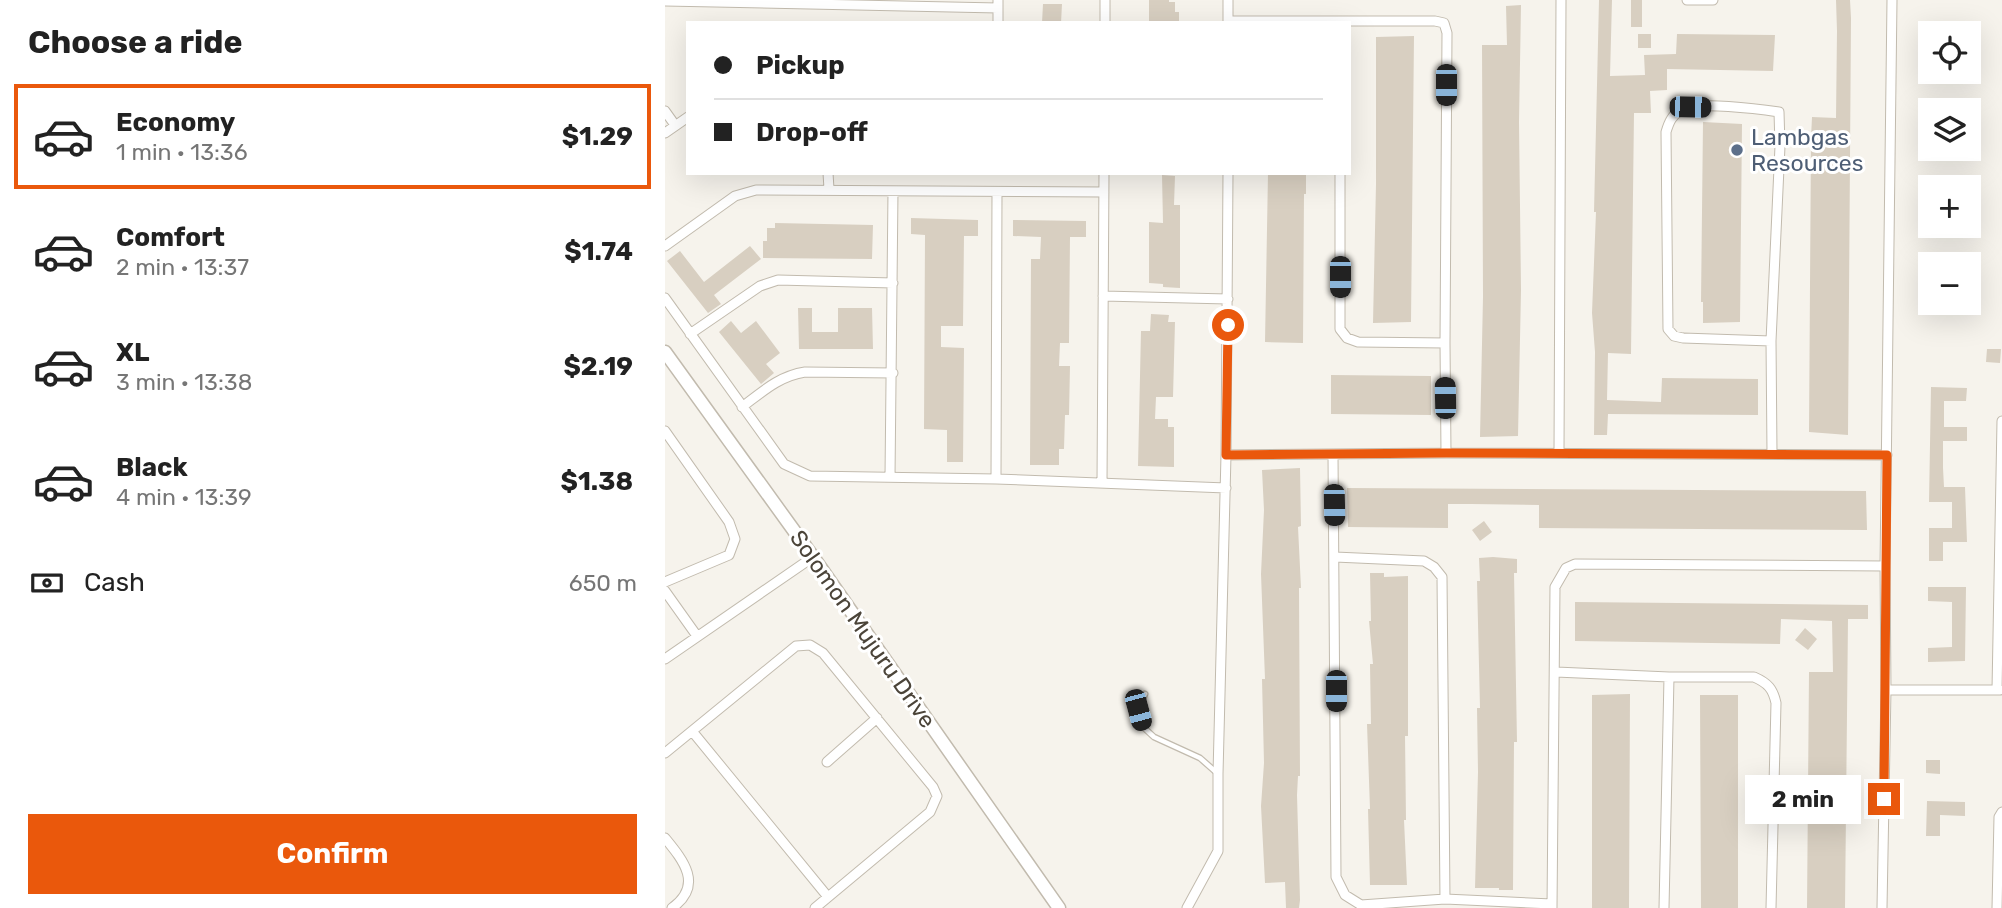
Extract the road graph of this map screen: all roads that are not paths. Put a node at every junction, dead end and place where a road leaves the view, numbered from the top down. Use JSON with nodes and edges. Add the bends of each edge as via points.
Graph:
{"nodes":[{"id":1,"x":1105,"y":0,"type":"edge"},
{"id":2,"x":1228,"y":0,"type":"edge"},
{"id":3,"x":1561,"y":0,"type":"edge"},
{"id":4,"x":1686,"y":0,"type":"edge"},
{"id":5,"x":1713,"y":0,"type":"edge"},
{"id":6,"x":1892,"y":0,"type":"edge"},
{"id":7,"x":665,"y":1,"type":"edge"},
{"id":8,"x":998,"y":4,"type":"edge"},
{"id":9,"x":1105,"y":21,"type":"edge"},
{"id":10,"x":1228,"y":21,"type":"edge"},
{"id":11,"x":1351,"y":22,"type":"edge"},
{"id":12,"x":665,"y":111,"type":"edge"},
{"id":13,"x":686,"y":118,"type":"edge"},
{"id":14,"x":675,"y":125,"type":"junction"},
{"id":15,"x":665,"y":133,"type":"edge"},
{"id":16,"x":828,"y":175,"type":"edge"},
{"id":17,"x":1104,"y":175,"type":"edge"},
{"id":18,"x":1228,"y":175,"type":"edge"},
{"id":19,"x":1340,"y":175,"type":"edge"},
{"id":20,"x":829,"y":189,"type":"junction"},
{"id":21,"x":893,"y":191,"type":"junction"},
{"id":22,"x":997,"y":192,"type":"junction"},
{"id":23,"x":1104,"y":192,"type":"junction"},
{"id":24,"x":665,"y":246,"type":"edge"},
{"id":25,"x":893,"y":282,"type":"junction"},
{"id":26,"x":1103,"y":296,"type":"junction"},
{"id":27,"x":665,"y":298,"type":"edge"},
{"id":28,"x":1228,"y":299,"type":"junction"},
{"id":29,"x":690,"y":334,"type":"junction"},
{"id":30,"x":1771,"y":341,"type":"junction"},
{"id":31,"x":1445,"y":342,"type":"junction"},
{"id":32,"x":665,"y":352,"type":"edge"},
{"id":33,"x":893,"y":373,"type":"junction"},
{"id":34,"x":742,"y":407,"type":"junction"},
{"id":35,"x":2002,"y":421,"type":"edge"},
{"id":36,"x":665,"y":431,"type":"edge"},
{"id":37,"x":1446,"y":453,"type":"junction"},
{"id":38,"x":1559,"y":453,"type":"junction"},
{"id":39,"x":1772,"y":453,"type":"junction"},
{"id":40,"x":1333,"y":454,"type":"junction"},
{"id":41,"x":1226,"y":455,"type":"junction"},
{"id":42,"x":1887,"y":455,"type":"junction"},
{"id":43,"x":890,"y":477,"type":"junction"},
{"id":44,"x":996,"y":479,"type":"junction"},
{"id":45,"x":1103,"y":483,"type":"junction"},
{"id":46,"x":1226,"y":488,"type":"junction"},
{"id":47,"x":813,"y":557,"type":"junction"},
{"id":48,"x":1335,"y":557,"type":"junction"},
{"id":49,"x":1885,"y":566,"type":"junction"},
{"id":50,"x":665,"y":582,"type":"edge"},
{"id":51,"x":665,"y":591,"type":"edge"},
{"id":52,"x":698,"y":636,"type":"junction"},
{"id":53,"x":665,"y":659,"type":"edge"},
{"id":54,"x":1556,"y":672,"type":"junction"},
{"id":55,"x":1668,"y":677,"type":"junction"},
{"id":56,"x":1886,"y":690,"type":"junction"},
{"id":57,"x":2000,"y":690,"type":"edge"},
{"id":58,"x":1145,"y":694,"type":"dead end"},
{"id":59,"x":877,"y":718,"type":"junction"},
{"id":60,"x":692,"y":732,"type":"junction"},
{"id":61,"x":665,"y":753,"type":"edge"},
{"id":62,"x":827,"y":762,"type":"dead end"},
{"id":63,"x":1218,"y":774,"type":"junction"},
{"id":64,"x":2002,"y":813,"type":"edge"},
{"id":65,"x":665,"y":838,"type":"edge"},
{"id":66,"x":828,"y":897,"type":"junction"},
{"id":67,"x":1445,"y":899,"type":"junction"},
{"id":68,"x":1552,"y":906,"type":"edge"},
{"id":69,"x":672,"y":908,"type":"edge"},
{"id":70,"x":815,"y":908,"type":"edge"},
{"id":71,"x":1059,"y":908,"type":"edge"},
{"id":72,"x":1187,"y":908,"type":"edge"},
{"id":73,"x":1664,"y":908,"type":"edge"},
{"id":74,"x":1771,"y":908,"type":"edge"},
{"id":75,"x":1882,"y":908,"type":"edge"},
{"id":76,"x":1997,"y":908,"type":"edge"}],
"edges":[{"from":1,"to":9,"type":"street"},
{"from":2,"to":10,"type":"street"},
{"from":3,"to":38,"type":"street"},
{"from":4,"to":5,"type":"street"},
{"from":6,"to":42,"type":"street"},
{"from":7,"to":8,"type":"street"},
{"from":11,"to":31,"type":"street","via":[[1435,21],[1444,23],[1447,33]]},
{"from":12,"to":14,"type":"street"},
{"from":13,"to":14,"type":"street"},
{"from":14,"to":15,"type":"street"},
{"from":16,"to":20,"type":"street"},
{"from":17,"to":23,"type":"street"},
{"from":18,"to":28,"type":"street"},
{"from":19,"to":31,"type":"street","via":[[1340,329],[1358,342]]},
{"from":20,"to":21,"type":"street"},
{"from":20,"to":24,"type":"street","via":[[743,192]]},
{"from":21,"to":22,"type":"street"},
{"from":21,"to":25,"type":"street"},
{"from":22,"to":23,"type":"street"},
{"from":22,"to":44,"type":"street"},
{"from":23,"to":26,"type":"street"},
{"from":25,"to":29,"type":"street","via":[[778,280],[760,286]]},
{"from":25,"to":33,"type":"street"},
{"from":26,"to":28,"type":"street"},
{"from":26,"to":45,"type":"street"},
{"from":27,"to":29,"type":"street"},
{"from":28,"to":41,"type":"street"},
{"from":29,"to":34,"type":"street"},
{"from":30,"to":30,"type":"street","via":[[1683,338],[1668,329],[1666,132],[1679,111],[1690,107],[1779,112]]},
{"from":30,"to":39,"type":"street"},
{"from":31,"to":37,"type":"street"},
{"from":32,"to":47,"type":"street","name":"Solomon Mujuru Drive"},
{"from":33,"to":34,"type":"street","via":[[792,374]]},
{"from":33,"to":43,"type":"street"},
{"from":34,"to":43,"type":"street","via":[[784,464],[797,471]]},
{"from":35,"to":57,"type":"street"},
{"from":36,"to":50,"type":"street","via":[[729,522],[735,539],[729,555]]},
{"from":37,"to":38,"type":"street"},
{"from":37,"to":40,"type":"street"},
{"from":38,"to":39,"type":"street"},
{"from":39,"to":42,"type":"street"},
{"from":40,"to":41,"type":"street"},
{"from":40,"to":48,"type":"street"},
{"from":41,"to":46,"type":"street"},
{"from":42,"to":49,"type":"street"},
{"from":43,"to":44,"type":"street"},
{"from":44,"to":45,"type":"street"},
{"from":45,"to":46,"type":"street"},
{"from":46,"to":63,"type":"street"},
{"from":47,"to":52,"type":"street"},
{"from":47,"to":71,"type":"street","name":"Solomon Mujuru Drive"},
{"from":48,"to":67,"type":"street","via":[[1424,561],[1442,577]]},
{"from":48,"to":67,"type":"street","via":[[1336,877],[1345,895],[1361,905]]},
{"from":49,"to":54,"type":"street","via":[[1575,564],[1566,568],[1555,587]]},
{"from":49,"to":56,"type":"street"},
{"from":51,"to":52,"type":"street"},
{"from":52,"to":53,"type":"street"},
{"from":54,"to":55,"type":"street"},
{"from":54,"to":68,"type":"street"},
{"from":55,"to":73,"type":"street"},
{"from":55,"to":74,"type":"street","via":[[1754,677],[1773,691]]},
{"from":56,"to":57,"type":"street"},
{"from":56,"to":75,"type":"street"},
{"from":58,"to":63,"type":"lane","via":[[1138,710],[1142,726],[1154,737],[1200,758]]},
{"from":59,"to":60,"type":"street","via":[[823,653],[803,645],[796,646]]},
{"from":59,"to":62,"type":"street"},
{"from":59,"to":66,"type":"street","via":[[937,796],[930,812]]},
{"from":60,"to":61,"type":"street"},
{"from":60,"to":66,"type":"street"},
{"from":63,"to":72,"type":"street","via":[[1218,851]]},
{"from":64,"to":76,"type":"street"},
{"from":65,"to":69,"type":"street","via":[[689,874],[688,889]]},
{"from":66,"to":70,"type":"street"},
{"from":67,"to":68,"type":"street"}]}
